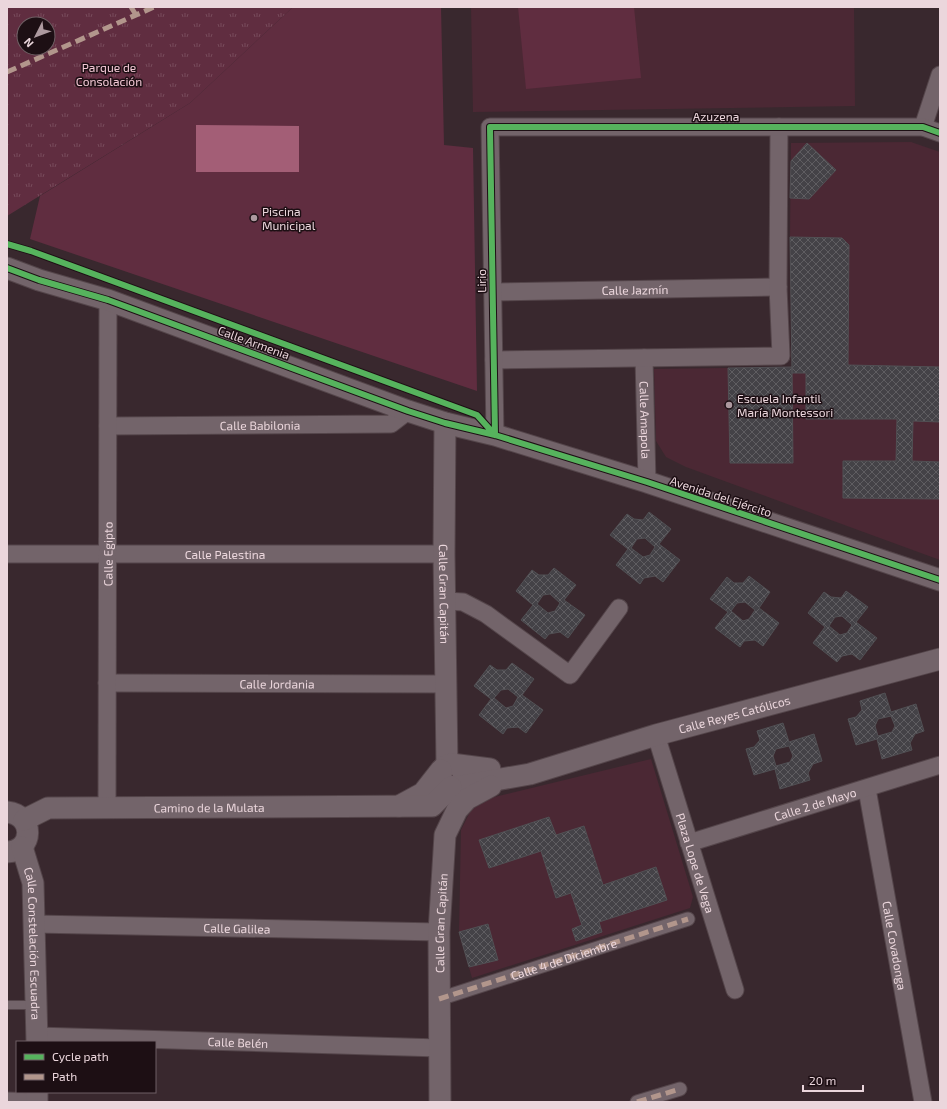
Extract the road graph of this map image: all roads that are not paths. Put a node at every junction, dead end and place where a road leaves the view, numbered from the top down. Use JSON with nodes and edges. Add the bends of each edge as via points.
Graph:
{"nodes":[{"id":1,"x":940,"y":75,"type":"edge"},
{"id":2,"x":490,"y":127,"type":"joint"},
{"id":3,"x":779,"y":127,"type":"junction"},
{"id":4,"x":923,"y":127,"type":"junction"},
{"id":5,"x":940,"y":133,"type":"edge"},
{"id":6,"x":7,"y":268,"type":"edge"},
{"id":7,"x":778,"y":287,"type":"junction"},
{"id":8,"x":493,"y":292,"type":"junction"},
{"id":9,"x":108,"y":300,"type":"junction"},
{"id":10,"x":644,"y":358,"type":"junction"},
{"id":11,"x":494,"y":360,"type":"junction"},
{"id":12,"x":408,"y":411,"type":"junction"},
{"id":13,"x":445,"y":423,"type":"junction"},
{"id":14,"x":108,"y":426,"type":"junction"},
{"id":15,"x":495,"y":435,"type":"junction"},
{"id":16,"x":647,"y":482,"type":"junction"},
{"id":17,"x":107,"y":553,"type":"junction"},
{"id":18,"x":7,"y":554,"type":"edge"},
{"id":19,"x":444,"y":554,"type":"junction"},
{"id":20,"x":940,"y":580,"type":"edge"},
{"id":21,"x":446,"y":601,"type":"junction"},
{"id":22,"x":619,"y":608,"type":"dead end"},
{"id":23,"x":940,"y":659,"type":"edge"},
{"id":24,"x":107,"y":683,"type":"junction"},
{"id":25,"x":446,"y":684,"type":"junction"},
{"id":26,"x":446,"y":731,"type":"junction"},
{"id":27,"x":656,"y":736,"type":"junction"},
{"id":28,"x":940,"y":765,"type":"edge"},
{"id":29,"x":490,"y":768,"type":"junction"},
{"id":30,"x":530,"y":774,"type":"junction"},
{"id":31,"x":454,"y":777,"type":"junction"},
{"id":32,"x":510,"y":778,"type":"junction"},
{"id":33,"x":867,"y":789,"type":"junction"},
{"id":34,"x":107,"y":808,"type":"junction"},
{"id":35,"x":457,"y":810,"type":"junction"},
{"id":36,"x":16,"y":816,"type":"edge"},
{"id":37,"x":689,"y":843,"type":"junction"},
{"id":38,"x":14,"y":849,"type":"edge"},
{"id":39,"x":688,"y":919,"type":"dead end"},
{"id":40,"x":35,"y":924,"type":"junction"},
{"id":41,"x":439,"y":932,"type":"junction"},
{"id":42,"x":735,"y":990,"type":"dead end"},
{"id":43,"x":439,"y":999,"type":"junction"},
{"id":44,"x":7,"y":1005,"type":"edge"},
{"id":45,"x":36,"y":1005,"type":"junction"},
{"id":46,"x":37,"y":1039,"type":"edge"},
{"id":47,"x":126,"y":1041,"type":"edge"},
{"id":48,"x":156,"y":1042,"type":"edge"},
{"id":49,"x":439,"y":1048,"type":"junction"},
{"id":50,"x":680,"y":1089,"type":"dead end"},
{"id":51,"x":7,"y":1101,"type":"edge"},
{"id":52,"x":37,"y":1102,"type":"edge"},
{"id":53,"x":440,"y":1102,"type":"edge"},
{"id":54,"x":637,"y":1102,"type":"edge"},
{"id":55,"x":923,"y":1102,"type":"edge"}],
"edges":[{"from":1,"to":4,"type":"street"},
{"from":2,"to":3,"type":"street","name":"Azuzena"},
{"from":2,"to":8,"type":"street","name":"Lirio"},
{"from":3,"to":4,"type":"street","name":"Azuzena"},
{"from":3,"to":7,"type":"street"},
{"from":4,"to":5,"type":"street","name":"Azuzena"},
{"from":6,"to":9,"type":"street","name":"Calle Armenia"},
{"from":7,"to":8,"type":"street","name":"Calle Jazmín"},
{"from":7,"to":10,"type":"street","via":[[781,356]]},
{"from":8,"to":11,"type":"street","name":"Lirio"},
{"from":9,"to":12,"type":"street","name":"Calle Armenia"},
{"from":9,"to":14,"type":"street","name":"Calle Egipto"},
{"from":10,"to":11,"type":"street"},
{"from":10,"to":16,"type":"street","name":"Calle Amapola"},
{"from":11,"to":15,"type":"street","name":"Lirio"},
{"from":12,"to":13,"type":"street","name":"Calle Armenia"},
{"from":12,"to":14,"type":"street","name":"Calle Babilonia","via":[[391,424]]},
{"from":13,"to":15,"type":"street","name":"Calle Armenia"},
{"from":13,"to":19,"type":"street","name":"Calle Gran Capitán"},
{"from":14,"to":17,"type":"street","name":"Calle Egipto"},
{"from":15,"to":16,"type":"street","name":"Avenida del Ejército"},
{"from":16,"to":20,"type":"street","name":"Avenida del Ejército"},
{"from":17,"to":18,"type":"street","name":"Calle Palestina"},
{"from":17,"to":19,"type":"street","name":"Calle Palestina"},
{"from":17,"to":24,"type":"street","name":"Calle Egipto"},
{"from":19,"to":21,"type":"street","name":"Calle Gran Capitán"},
{"from":21,"to":22,"type":"street","via":[[463,602],[486,614],[570,675]]},
{"from":21,"to":25,"type":"street","name":"Calle Gran Capitán"},
{"from":23,"to":27,"type":"street","name":"Calle Reyes Católicos"},
{"from":24,"to":25,"type":"street","name":"Calle Jordania"},
{"from":24,"to":34,"type":"street","name":"Calle Egipto"},
{"from":25,"to":26,"type":"street","name":"Calle Gran Capitán"},
{"from":26,"to":29,"type":"street","name":"Calle Reyes Católicos","via":[[462,750]]},
{"from":26,"to":31,"type":"street","name":"Calle Gran Capitán"},
{"from":27,"to":30,"type":"street","name":"Calle Reyes Católicos"},
{"from":27,"to":37,"type":"street","name":"Plaza Lope de Vega"},
{"from":28,"to":33,"type":"street","name":"Calle 2 de Mayo"},
{"from":29,"to":30,"type":"street","name":"Calle Reyes Católicos"},
{"from":29,"to":31,"type":"street","name":"Calle Reyes Católicos"},
{"from":30,"to":32,"type":"street","name":"Calle Reyes Católicos"},
{"from":31,"to":32,"type":"street","name":"Calle Reyes Católicos"},
{"from":31,"to":34,"type":"street","name":"Camino de la Mulata","via":[[432,806]]},
{"from":31,"to":35,"type":"street","name":"Calle Gran Capitán"},
{"from":32,"to":35,"type":"street","name":"Calle Gran Capitán","via":[[467,799]]},
{"from":33,"to":37,"type":"street","name":"Calle 2 de Mayo"},
{"from":33,"to":55,"type":"street","name":"Calle Covadonga"},
{"from":34,"to":36,"type":"street","name":"Camino de la Mulata","via":[[48,808]]},
{"from":35,"to":41,"type":"street","name":"Calle Gran Capitán","via":[[445,834]]},
{"from":36,"to":38,"type":"street","via":[[28,831],[25,842]]},
{"from":37,"to":42,"type":"street","name":"Plaza Lope de Vega"},
{"from":38,"to":40,"type":"street","name":"Calle Constelación Escuadra","via":[[33,883]]},
{"from":39,"to":43,"type":"street","name":"Calle 4 de Diciembre"},
{"from":40,"to":41,"type":"street","name":"Calle Galilea"},
{"from":40,"to":45,"type":"street","name":"Calle Constelación Escuadra"},
{"from":41,"to":43,"type":"street","name":"Calle Gran Capitán"},
{"from":43,"to":49,"type":"street","name":"Calle Gran Capitán"},
{"from":44,"to":45,"type":"lane"},
{"from":45,"to":46,"type":"street","name":"Calle Constelación Escuadra"},
{"from":46,"to":47,"type":"street","name":"Calle Belén"},
{"from":48,"to":49,"type":"street","name":"Calle Belén"},
{"from":49,"to":53,"type":"street","name":"Calle Gran Capitán"},
{"from":50,"to":54,"type":"street"},
{"from":51,"to":52,"type":"street"}]}
